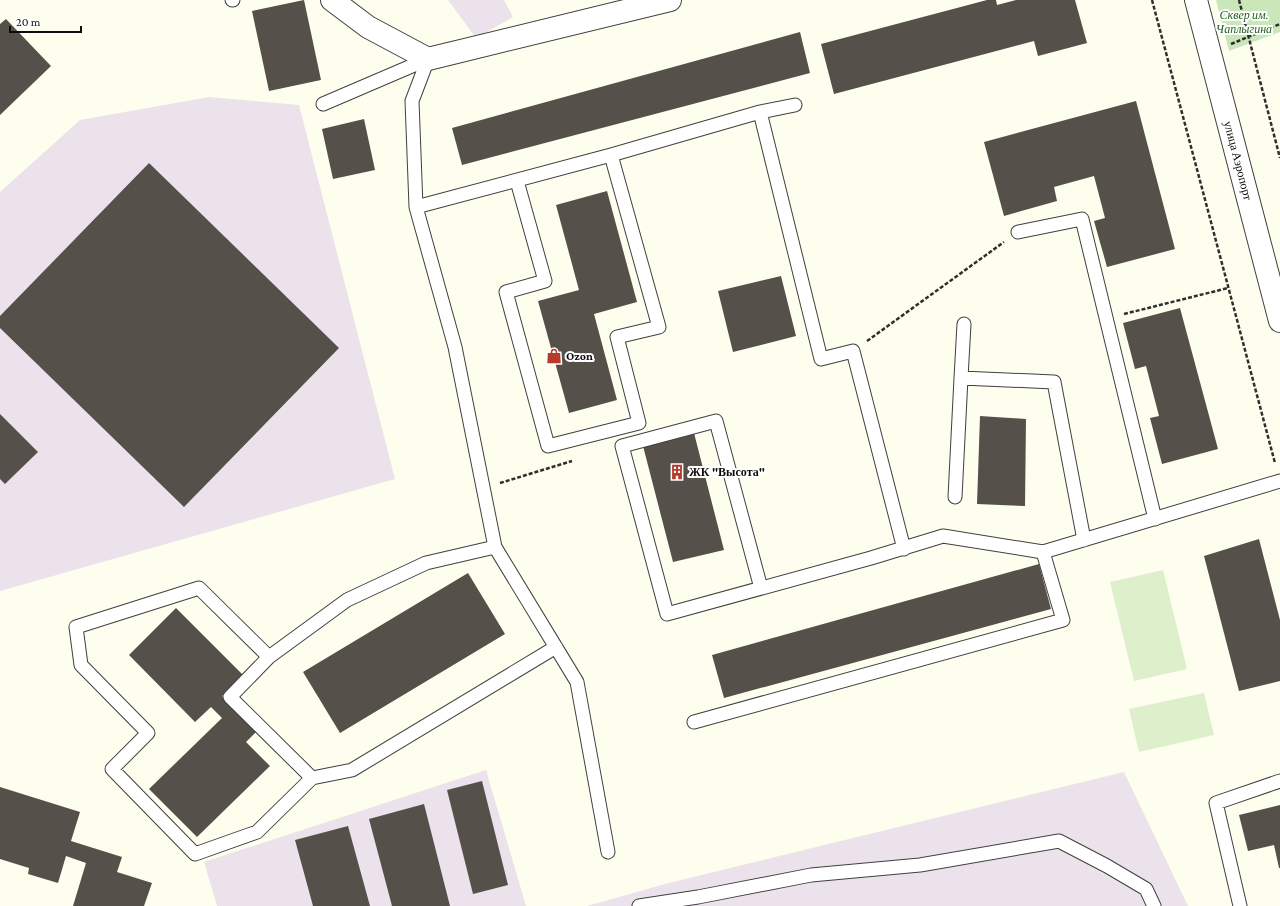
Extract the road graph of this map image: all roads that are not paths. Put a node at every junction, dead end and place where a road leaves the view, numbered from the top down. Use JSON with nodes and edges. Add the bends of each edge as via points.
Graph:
{"nodes":[{"id":1,"x":332,"y":0,"type":"edge"},
{"id":2,"x":670,"y":0,"type":"edge"},
{"id":3,"x":1196,"y":0,"type":"edge"},
{"id":4,"x":428,"y":59,"type":"junction"},
{"id":5,"x":322,"y":104,"type":"dead end"},
{"id":6,"x":795,"y":105,"type":"dead end"},
{"id":7,"x":760,"y":112,"type":"junction"},
{"id":8,"x":612,"y":155,"type":"junction"},
{"id":9,"x":517,"y":181,"type":"junction"},
{"id":10,"x":416,"y":207,"type":"junction"},
{"id":11,"x":1018,"y":232,"type":"road end"},
{"id":12,"x":1280,"y":321,"type":"edge"},
{"id":13,"x":964,"y":324,"type":"dead end"},
{"id":14,"x":961,"y":378,"type":"junction"},
{"id":15,"x":1280,"y":481,"type":"edge"},
{"id":16,"x":955,"y":497,"type":"dead end"},
{"id":17,"x":1155,"y":519,"type":"junction"},
{"id":18,"x":1084,"y":540,"type":"junction"},
{"id":19,"x":495,"y":547,"type":"junction"},
{"id":20,"x":904,"y":549,"type":"junction"},
{"id":21,"x":1043,"y":552,"type":"junction"},
{"id":22,"x":761,"y":588,"type":"junction"},
{"id":23,"x":556,"y":647,"type":"junction"},
{"id":24,"x":269,"y":658,"type":"junction"},
{"id":25,"x":694,"y":722,"type":"dead end"},
{"id":26,"x":312,"y":778,"type":"junction"},
{"id":27,"x":1280,"y":781,"type":"edge"},
{"id":28,"x":608,"y":852,"type":"dead end"},
{"id":29,"x":639,"y":906,"type":"edge"},
{"id":30,"x":1154,"y":906,"type":"edge"},
{"id":31,"x":1240,"y":906,"type":"edge"}],
"edges":[{"from":1,"to":4,"type":"street","via":[[368,27]]},
{"from":2,"to":4,"type":"street"},
{"from":3,"to":12,"type":"street","name":"улица Аэропорт"},
{"from":4,"to":5,"type":"lane"},
{"from":4,"to":10,"type":"lane","via":[[412,101]]},
{"from":6,"to":7,"type":"lane"},
{"from":7,"to":8,"type":"lane"},
{"from":7,"to":20,"type":"lane","via":[[821,359],[853,351]]},
{"from":8,"to":9,"type":"lane"},
{"from":8,"to":9,"type":"lane","via":[[659,327],[617,337],[639,422],[548,446],[506,292],[545,281]]},
{"from":9,"to":10,"type":"lane"},
{"from":10,"to":19,"type":"lane","via":[[455,347]]},
{"from":11,"to":17,"type":"lane","via":[[1082,219]]},
{"from":13,"to":14,"type":"lane"},
{"from":14,"to":16,"type":"lane"},
{"from":14,"to":18,"type":"lane","via":[[1054,382]]},
{"from":15,"to":17,"type":"lane"},
{"from":17,"to":18,"type":"lane"},
{"from":18,"to":21,"type":"lane"},
{"from":19,"to":23,"type":"lane"},
{"from":19,"to":24,"type":"lane","via":[[426,563],[347,600]]},
{"from":20,"to":21,"type":"lane","via":[[943,536]]},
{"from":20,"to":22,"type":"lane"},
{"from":21,"to":25,"type":"lane","via":[[1063,620]]},
{"from":22,"to":22,"type":"lane","via":[[716,421],[622,446],[667,614]]},
{"from":23,"to":26,"type":"lane","via":[[352,770]]},
{"from":23,"to":28,"type":"lane","via":[[577,682]]},
{"from":24,"to":26,"type":"lane","via":[[230,697]]},
{"from":24,"to":26,"type":"lane","via":[[200,588],[76,627],[81,665],[148,733],[112,770],[195,854],[257,832]]},
{"from":27,"to":31,"type":"lane","via":[[1216,803]]},
{"from":29,"to":30,"type":"lane","via":[[811,876],[920,865],[1059,841],[1146,889]]}]}
